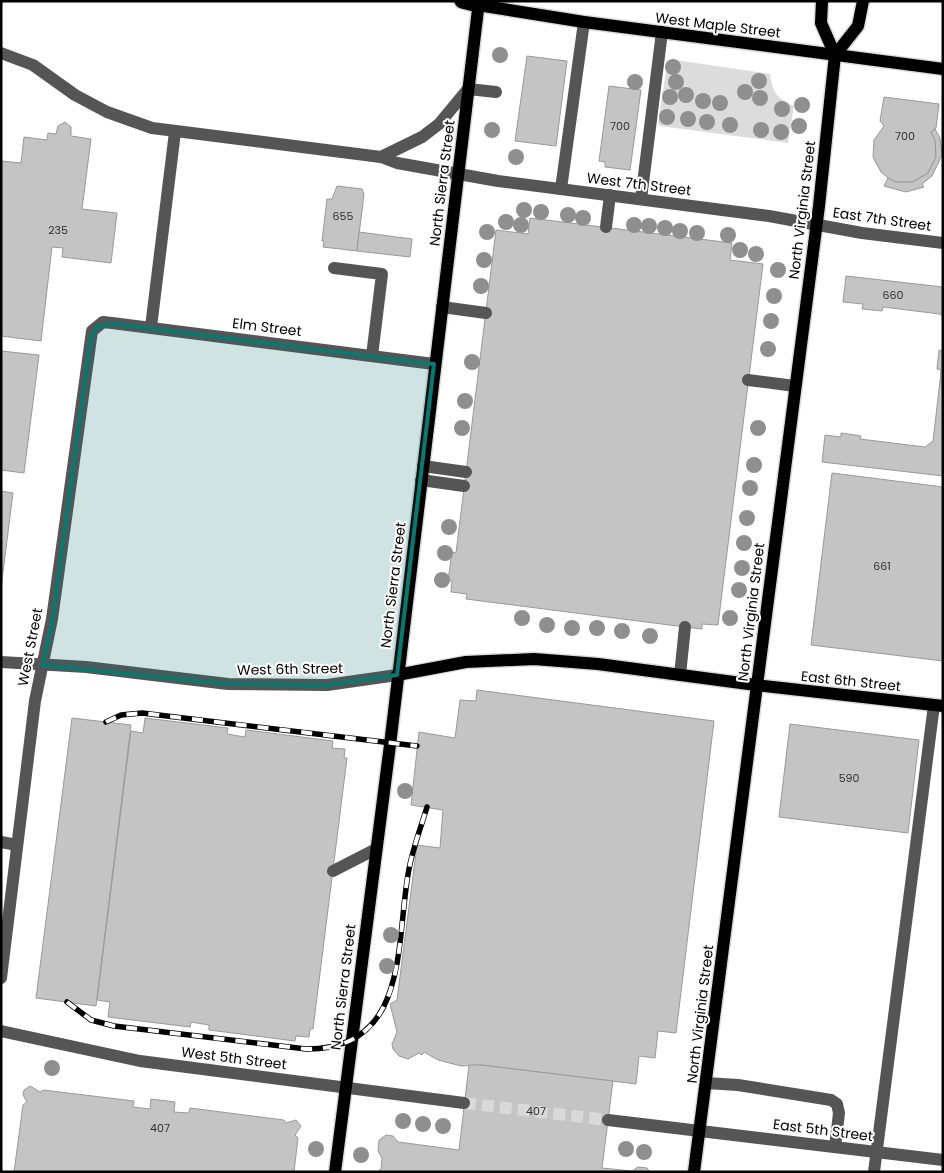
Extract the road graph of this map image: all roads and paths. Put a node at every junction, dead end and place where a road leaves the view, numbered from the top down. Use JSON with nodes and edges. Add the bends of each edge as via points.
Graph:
{"nodes":[{"id":1,"x":462,"y":1,"type":"edge"},
{"id":2,"x":822,"y":1,"type":"edge"},
{"id":3,"x":863,"y":1,"type":"edge"},
{"id":4,"x":478,"y":3,"type":"edge"},
{"id":5,"x":584,"y":22,"type":"junction"},
{"id":6,"x":662,"y":32,"type":"junction"},
{"id":7,"x":1,"y":53,"type":"edge"},
{"id":8,"x":835,"y":56,"type":"junction"},
{"id":9,"x":943,"y":69,"type":"edge"},
{"id":10,"x":468,"y":89,"type":"junction"},
{"id":11,"x":496,"y":92,"type":"dead end"},
{"id":12,"x":175,"y":132,"type":"junction"},
{"id":13,"x":381,"y":157,"type":"junction"},
{"id":14,"x":458,"y":173,"type":"junction"},
{"id":15,"x":562,"y":189,"type":"junction"},
{"id":16,"x":610,"y":195,"type":"junction"},
{"id":17,"x":641,"y":199,"type":"junction"},
{"id":18,"x":816,"y":224,"type":"junction"},
{"id":19,"x":606,"y":228,"type":"dead end"},
{"id":20,"x":943,"y":243,"type":"edge"},
{"id":21,"x":334,"y":268,"type":"dead end"},
{"id":22,"x":442,"y":307,"type":"junction"},
{"id":23,"x":486,"y":313,"type":"dead end"},
{"id":24,"x":97,"y":326,"type":"joint"},
{"id":25,"x":151,"y":327,"type":"junction"},
{"id":26,"x":372,"y":356,"type":"junction"},
{"id":27,"x":434,"y":364,"type":"junction"},
{"id":28,"x":748,"y":380,"type":"dead end"},
{"id":29,"x":795,"y":386,"type":"junction"},
{"id":30,"x":423,"y":466,"type":"junction"},
{"id":31,"x":466,"y":472,"type":"dead end"},
{"id":32,"x":421,"y":480,"type":"junction"},
{"id":33,"x":464,"y":486,"type":"dead end"},
{"id":34,"x":685,"y":627,"type":"dead end"},
{"id":35,"x":1,"y":662,"type":"edge"},
{"id":36,"x":42,"y":665,"type":"junction"},
{"id":37,"x":397,"y":675,"type":"junction"},
{"id":38,"x":680,"y":675,"type":"junction"},
{"id":39,"x":756,"y":685,"type":"junction"},
{"id":40,"x":939,"y":706,"type":"edge"},
{"id":41,"x":1,"y":842,"type":"edge"},
{"id":42,"x":17,"y":845,"type":"junction"},
{"id":43,"x":376,"y":849,"type":"junction"},
{"id":44,"x":332,"y":870,"type":"dead end"},
{"id":45,"x":1,"y":978,"type":"edge"},
{"id":46,"x":1,"y":1032,"type":"edge"},
{"id":47,"x":706,"y":1083,"type":"junction"},
{"id":48,"x":346,"y":1088,"type":"junction"},
{"id":49,"x":464,"y":1103,"type":"tunnel mouth"},
{"id":50,"x":608,"y":1120,"type":"tunnel mouth"},
{"id":51,"x":700,"y":1131,"type":"junction"},
{"id":52,"x":835,"y":1147,"type":"junction"},
{"id":53,"x":877,"y":1152,"type":"junction"},
{"id":54,"x":943,"y":1160,"type":"edge"},
{"id":55,"x":335,"y":1172,"type":"edge"},
{"id":56,"x":694,"y":1172,"type":"edge"},
{"id":57,"x":874,"y":1172,"type":"edge"}],
"edges":[{"from":1,"to":4,"type":"highway"},
{"from":2,"to":8,"type":"main road","name":"North Virginia Street","via":[[821,23]]},
{"from":3,"to":8,"type":"main road","via":[[858,26]]},
{"from":4,"to":5,"type":"main road","name":"West Maple Street"},
{"from":4,"to":10,"type":"main road","name":"North Sierra Street"},
{"from":5,"to":6,"type":"main road","name":"West Maple Street"},
{"from":5,"to":15,"type":"street"},
{"from":6,"to":8,"type":"main road","name":"West Maple Street"},
{"from":6,"to":17,"type":"street"},
{"from":7,"to":12,"type":"street","name":"West 7th Street","via":[[34,65],[75,95],[108,112],[152,128]]},
{"from":8,"to":9,"type":"main road","name":"West Maple Street"},
{"from":8,"to":18,"type":"main road","name":"North Virginia Street"},
{"from":10,"to":11,"type":"street"},
{"from":10,"to":13,"type":"street","via":[[439,124],[422,137]]},
{"from":10,"to":14,"type":"main road","name":"North Sierra Street"},
{"from":12,"to":13,"type":"street","name":"West 7th Street"},
{"from":12,"to":25,"type":"street"},
{"from":13,"to":14,"type":"street","name":"West 7th Street","via":[[397,163]]},
{"from":14,"to":15,"type":"street","name":"West 7th Street"},
{"from":14,"to":22,"type":"main road","name":"North Sierra Street"},
{"from":15,"to":16,"type":"street","name":"West 7th Street"},
{"from":16,"to":17,"type":"street","name":"West 7th Street"},
{"from":16,"to":19,"type":"street"},
{"from":17,"to":18,"type":"street","name":"West 7th Street"},
{"from":18,"to":20,"type":"street","name":"East 7th Street"},
{"from":18,"to":29,"type":"main road","name":"North Virginia Street"},
{"from":21,"to":26,"type":"street","via":[[382,274]]},
{"from":22,"to":23,"type":"street"},
{"from":22,"to":27,"type":"main road","name":"North Sierra Street"},
{"from":24,"to":25,"type":"street","name":"Elm Street","via":[[103,322]]},
{"from":24,"to":36,"type":"street","name":"West Street","via":[[90,338],[52,619]]},
{"from":25,"to":26,"type":"street","name":"Elm Street"},
{"from":26,"to":27,"type":"street","name":"Elm Street"},
{"from":27,"to":30,"type":"main road","name":"North Sierra Street"},
{"from":28,"to":29,"type":"street"},
{"from":29,"to":39,"type":"main road","name":"North Virginia Street"},
{"from":30,"to":31,"type":"street"},
{"from":30,"to":32,"type":"main road","name":"North Sierra Street"},
{"from":32,"to":33,"type":"street"},
{"from":32,"to":37,"type":"main road","name":"North Sierra Street"},
{"from":34,"to":38,"type":"street"},
{"from":35,"to":36,"type":"street","name":"West 6th Street"},
{"from":36,"to":37,"type":"street","name":"West 6th Street","via":[[236,684],[327,686]]},
{"from":36,"to":42,"type":"street","name":"West Street"},
{"from":37,"to":38,"type":"main road","name":"West 6th Street","via":[[466,662],[534,659]]},
{"from":37,"to":43,"type":"main road","name":"North Sierra Street"},
{"from":38,"to":39,"type":"main road","name":"West 6th Street"},
{"from":39,"to":40,"type":"main road","name":"East 6th Street"},
{"from":39,"to":47,"type":"main road","name":"North Virginia Street"},
{"from":40,"to":53,"type":"street"},
{"from":41,"to":42,"type":"street"},
{"from":42,"to":45,"type":"street","name":"West Street"},
{"from":43,"to":44,"type":"street"},
{"from":43,"to":48,"type":"main road","name":"North Sierra Street"},
{"from":46,"to":48,"type":"street","name":"West 5th Street","via":[[140,1061]]},
{"from":47,"to":51,"type":"main road","name":"North Virginia Street"},
{"from":47,"to":52,"type":"street","via":[[831,1100],[837,1104],[839,1112]]},
{"from":48,"to":49,"type":"street","name":"West 5th Street"},
{"from":48,"to":55,"type":"main road","name":"North Sierra Street"},
{"from":50,"to":51,"type":"street"},
{"from":51,"to":52,"type":"street","name":"East 5th Street"},
{"from":51,"to":56,"type":"main road","name":"North Virginia Street"},
{"from":52,"to":53,"type":"street","name":"East 5th Street"},
{"from":53,"to":54,"type":"street","name":"East 5th Street"},
{"from":53,"to":57,"type":"street"}]}
